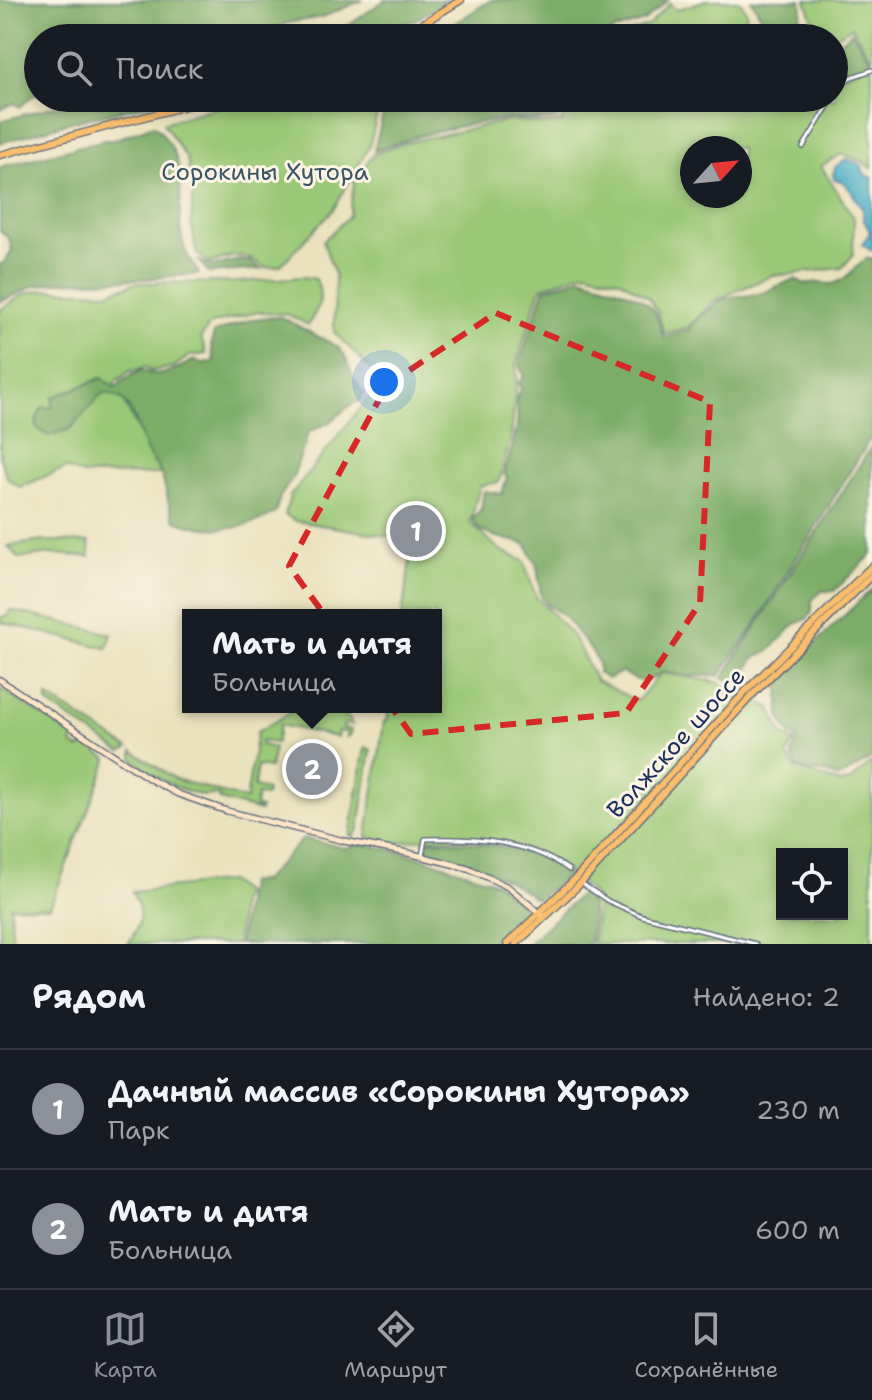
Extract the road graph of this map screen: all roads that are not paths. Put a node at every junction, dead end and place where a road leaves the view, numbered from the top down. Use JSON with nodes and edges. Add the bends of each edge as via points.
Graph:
{"nodes":[{"id":1,"x":461,"y":0,"type":"edge"},
{"id":2,"x":422,"y":24,"type":"edge"},
{"id":3,"x":872,"y":70,"type":"edge"},
{"id":4,"x":848,"y":79,"type":"edge"},
{"id":5,"x":163,"y":112,"type":"edge"},
{"id":6,"x":825,"y":112,"type":"edge"},
{"id":7,"x":803,"y":147,"type":"dead end"},
{"id":8,"x":0,"y":155,"type":"edge"},
{"id":9,"x":872,"y":566,"type":"edge"},
{"id":10,"x":872,"y":575,"type":"edge"},
{"id":11,"x":0,"y":680,"type":"edge"},
{"id":12,"x":422,"y":856,"type":"junction"},
{"id":13,"x":569,"y":870,"type":"dead end"},
{"id":14,"x":581,"y":883,"type":"junction"},
{"id":15,"x":542,"y":915,"type":"junction"},
{"id":16,"x":507,"y":944,"type":"edge"},
{"id":17,"x":516,"y":944,"type":"edge"},
{"id":18,"x":756,"y":944,"type":"edge"}],
"edges":[{"from":1,"to":2,"type":"main road"},
{"from":3,"to":4,"type":"street"},
{"from":5,"to":8,"type":"main road"},
{"from":6,"to":7,"type":"street"},
{"from":9,"to":15,"type":"main road","name":"Волжское шоссе","via":[[745,692]]},
{"from":10,"to":14,"type":"main road","name":"Волжское шоссе","via":[[753,694]]},
{"from":11,"to":12,"type":"main road","via":[[178,794],[344,841]]},
{"from":12,"to":13,"type":"street","via":[[425,839],[471,839],[516,845]]},
{"from":12,"to":15,"type":"main road","via":[[490,878]]},
{"from":14,"to":15,"type":"main road","name":"Волжское шоссе"},
{"from":14,"to":18,"type":"street","via":[[642,916]]},
{"from":15,"to":16,"type":"main road","name":"Волжское шоссе"},
{"from":15,"to":17,"type":"main road","name":"Волжское шоссе"}]}
